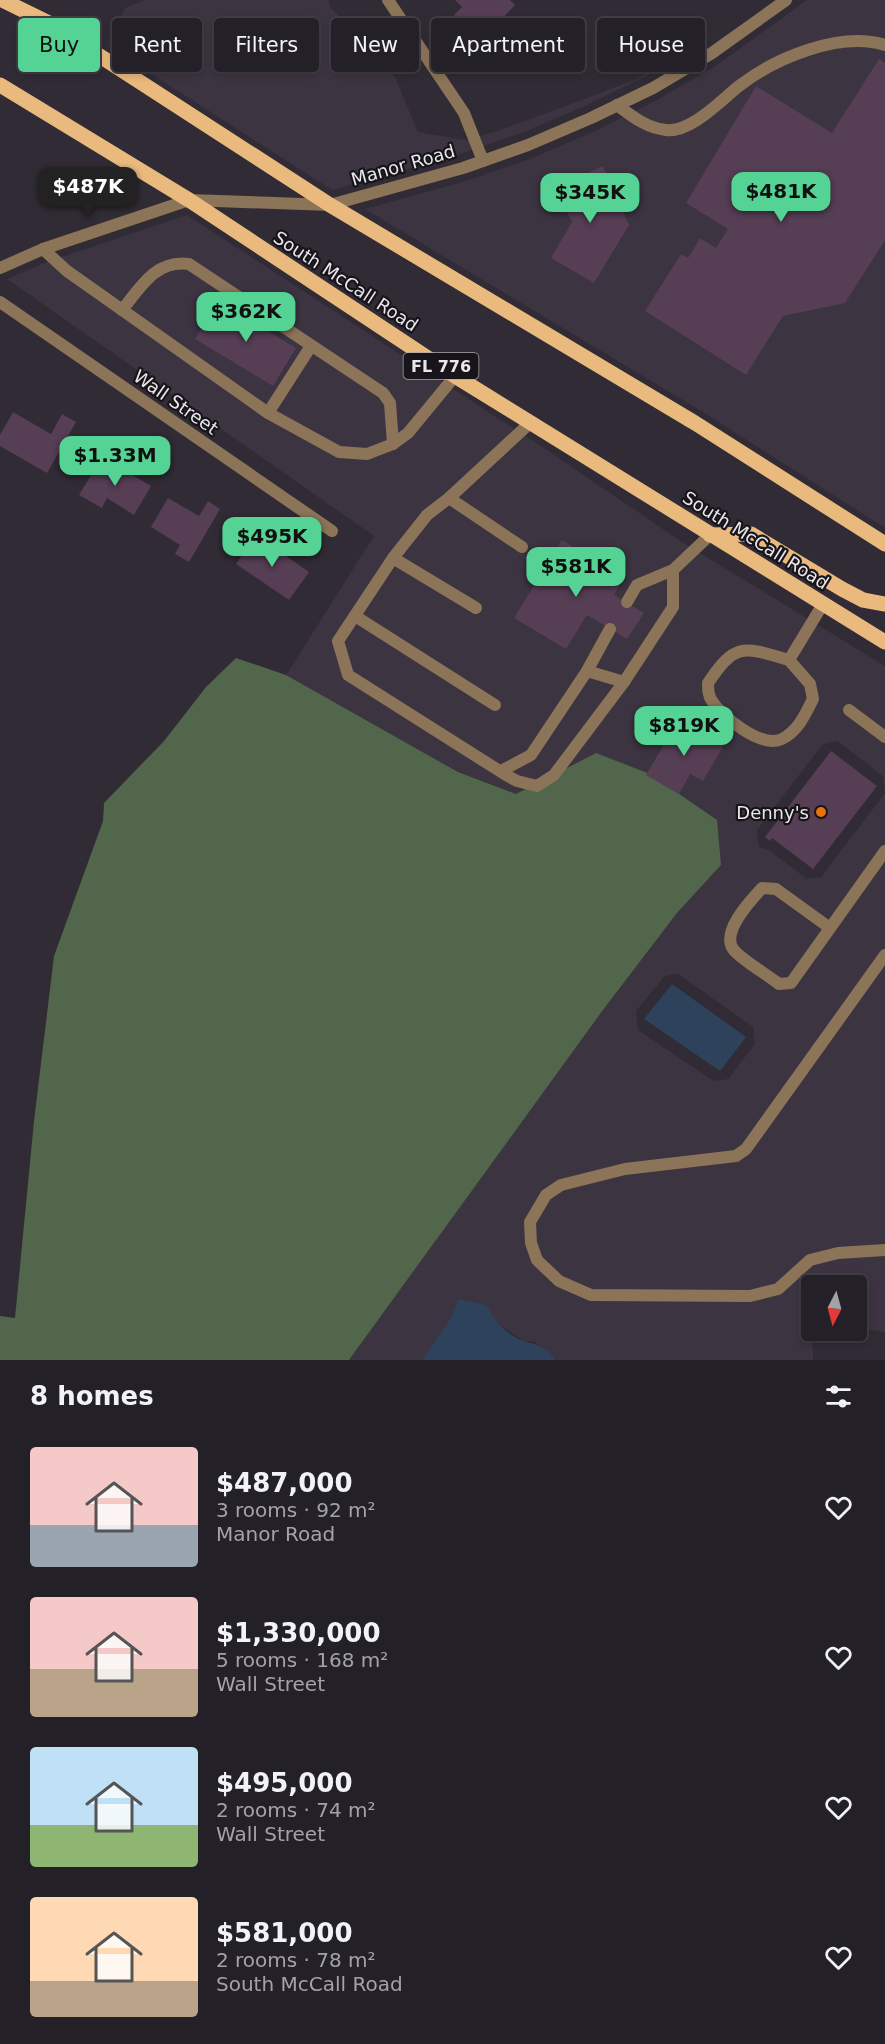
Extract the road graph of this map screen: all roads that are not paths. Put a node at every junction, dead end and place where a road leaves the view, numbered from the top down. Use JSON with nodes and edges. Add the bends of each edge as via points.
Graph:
{"nodes":[{"id":1,"x":2,"y":0,"type":"edge"},
{"id":2,"x":388,"y":0,"type":"edge"},
{"id":3,"x":786,"y":0,"type":"edge"},
{"id":4,"x":885,"y":45,"type":"edge"},
{"id":5,"x":0,"y":85,"type":"edge"},
{"id":6,"x":617,"y":105,"type":"junction"},
{"id":7,"x":483,"y":160,"type":"junction"},
{"id":8,"x":189,"y":200,"type":"junction"},
{"id":9,"x":330,"y":205,"type":"junction"},
{"id":10,"x":43,"y":249,"type":"junction"},
{"id":11,"x":0,"y":268,"type":"edge"},
{"id":12,"x":0,"y":302,"type":"edge"},
{"id":13,"x":122,"y":310,"type":"junction"},
{"id":14,"x":311,"y":346,"type":"junction"},
{"id":15,"x":455,"y":376,"type":"junction"},
{"id":16,"x":268,"y":413,"type":"junction"},
{"id":17,"x":531,"y":422,"type":"junction"},
{"id":18,"x":393,"y":444,"type":"junction"},
{"id":19,"x":449,"y":498,"type":"junction"},
{"id":20,"x":332,"y":531,"type":"dead end"},
{"id":21,"x":710,"y":535,"type":"junction"},
{"id":22,"x":885,"y":544,"type":"edge"},
{"id":23,"x":522,"y":547,"type":"dead end"},
{"id":24,"x":393,"y":558,"type":"junction"},
{"id":25,"x":673,"y":570,"type":"junction"},
{"id":26,"x":627,"y":602,"type":"dead end"},
{"id":27,"x":823,"y":604,"type":"junction"},
{"id":28,"x":885,"y":604,"type":"edge"},
{"id":29,"x":476,"y":608,"type":"dead end"},
{"id":30,"x":355,"y":616,"type":"junction"},
{"id":31,"x":610,"y":629,"type":"dead end"},
{"id":32,"x":885,"y":642,"type":"edge"},
{"id":33,"x":789,"y":660,"type":"junction"},
{"id":34,"x":587,"y":671,"type":"junction"},
{"id":35,"x":624,"y":682,"type":"junction"},
{"id":36,"x":495,"y":705,"type":"dead end"},
{"id":37,"x":849,"y":710,"type":"dead end"},
{"id":38,"x":885,"y":737,"type":"edge"},
{"id":39,"x":501,"y":771,"type":"junction"},
{"id":40,"x":885,"y":851,"type":"edge"},
{"id":41,"x":830,"y":928,"type":"junction"},
{"id":42,"x":884,"y":958,"type":"edge"},
{"id":43,"x":885,"y":1250,"type":"edge"}],
"edges":[{"from":1,"to":9,"type":"main road","via":[[48,23]]},
{"from":2,"to":7,"type":"street","via":[[464,113]]},
{"from":3,"to":6,"type":"street","name":"Manor Road","via":[[712,53]]},
{"from":4,"to":6,"type":"street","via":[[870,40],[844,40],[795,55],[741,84],[701,118],[668,130],[647,126]]},
{"from":5,"to":8,"type":"main road","name":"South McCall Road","number":"FL 776"},
{"from":6,"to":7,"type":"street","name":"Manor Road","via":[[528,145]]},
{"from":7,"to":9,"type":"street","name":"Manor Road"},
{"from":8,"to":9,"type":"street","name":"Manor Road"},
{"from":8,"to":10,"type":"street","name":"Manor Road"},
{"from":8,"to":15,"type":"main road","name":"South McCall Road","number":"FL 776"},
{"from":9,"to":22,"type":"main road","via":[[695,423]]},
{"from":10,"to":11,"type":"street","name":"Manor Road"},
{"from":10,"to":13,"type":"street"},
{"from":12,"to":20,"type":"street","name":"Wall Street"},
{"from":13,"to":14,"type":"street","via":[[154,271],[189,264]]},
{"from":13,"to":16,"type":"street"},
{"from":14,"to":16,"type":"street"},
{"from":14,"to":18,"type":"street","via":[[383,393],[390,403]]},
{"from":15,"to":17,"type":"main road","name":"South McCall Road","number":"FL 776"},
{"from":15,"to":18,"type":"street","via":[[408,433]]},
{"from":16,"to":18,"type":"street","via":[[339,452],[367,454]]},
{"from":17,"to":19,"type":"street"},
{"from":17,"to":21,"type":"main road","name":"South McCall Road","number":"FL 776"},
{"from":19,"to":23,"type":"street"},
{"from":19,"to":24,"type":"street","via":[[427,514]]},
{"from":21,"to":25,"type":"street"},
{"from":21,"to":27,"type":"main road","name":"South McCall Road","number":"FL 776"},
{"from":21,"to":28,"type":"main road","via":[[751,534],[849,593]]},
{"from":24,"to":29,"type":"street"},
{"from":24,"to":30,"type":"street"},
{"from":25,"to":26,"type":"street","via":[[637,585]]},
{"from":25,"to":35,"type":"street","via":[[673,608]]},
{"from":27,"to":32,"type":"main road","name":"South McCall Road","number":"FL 776"},
{"from":27,"to":33,"type":"street"},
{"from":30,"to":36,"type":"street"},
{"from":30,"to":39,"type":"street","via":[[338,641],[348,675]]},
{"from":31,"to":34,"type":"street"},
{"from":33,"to":33,"type":"street","via":[[751,649],[732,653],[708,683],[710,698],[723,716],[762,740],[779,741],[795,731],[813,699],[810,684]]},
{"from":34,"to":35,"type":"street"},
{"from":34,"to":39,"type":"street","via":[[531,755]]},
{"from":35,"to":39,"type":"street","via":[[554,775],[537,786],[518,782]]},
{"from":37,"to":38,"type":"street"},
{"from":40,"to":41,"type":"street"},
{"from":41,"to":41,"type":"street","via":[[791,982],[778,984],[733,949],[730,939],[736,919],[762,888],[776,889]]},
{"from":42,"to":43,"type":"street","via":[[746,1149],[736,1156],[625,1169],[561,1185],[546,1195],[530,1222],[537,1260],[559,1281],[591,1295],[750,1296],[778,1289],[810,1260],[838,1253]]}]}
